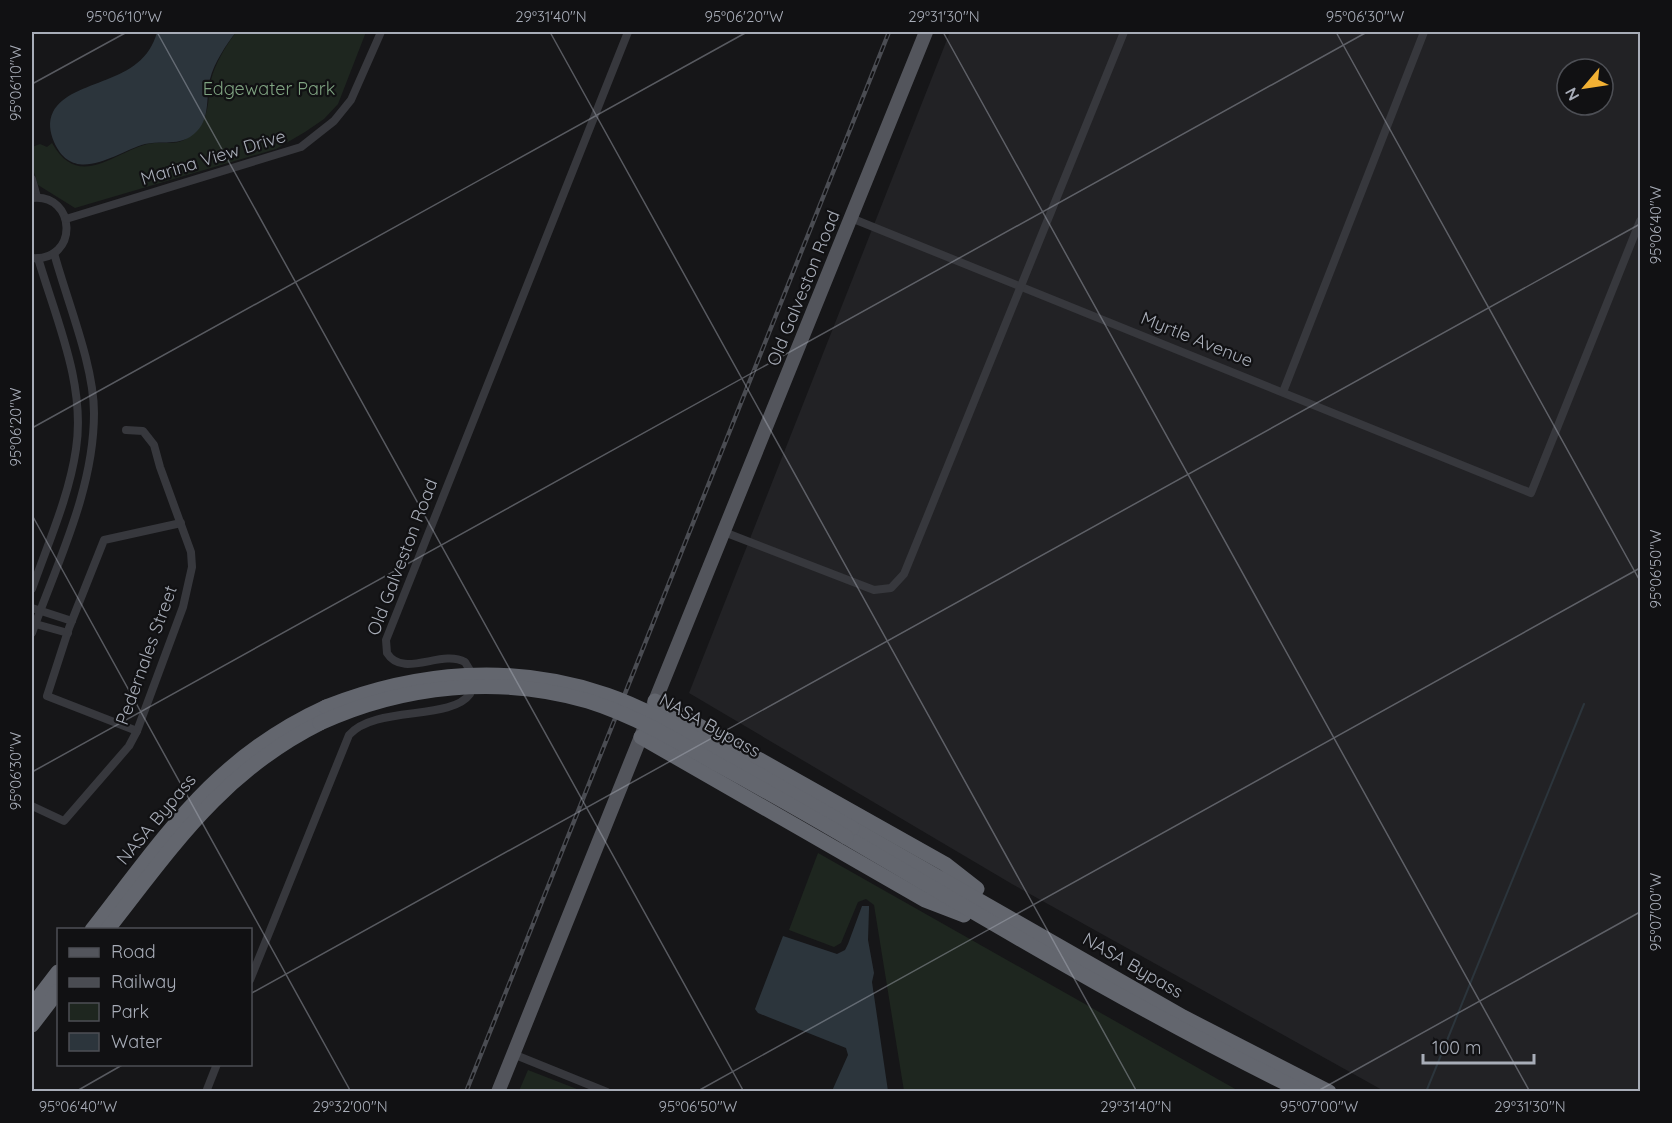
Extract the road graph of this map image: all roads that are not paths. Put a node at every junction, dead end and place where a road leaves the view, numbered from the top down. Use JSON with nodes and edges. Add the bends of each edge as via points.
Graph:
{"nodes":[{"id":1,"x":381,"y":32,"type":"edge"},
{"id":2,"x":628,"y":32,"type":"edge"},
{"id":3,"x":926,"y":32,"type":"edge"},
{"id":4,"x":1124,"y":32,"type":"edge"},
{"id":5,"x":1424,"y":32,"type":"edge"},
{"id":6,"x":32,"y":179,"type":"edge"},
{"id":7,"x":34,"y":198,"type":"edge"},
{"id":8,"x":850,"y":218,"type":"junction"},
{"id":9,"x":66,"y":219,"type":"junction"},
{"id":10,"x":1641,"y":221,"type":"edge"},
{"id":11,"x":54,"y":253,"type":"junction"},
{"id":12,"x":35,"y":258,"type":"edge"},
{"id":13,"x":1021,"y":284,"type":"junction"},
{"id":14,"x":75,"y":328,"type":"junction"},
{"id":15,"x":60,"y":332,"type":"junction"},
{"id":16,"x":1283,"y":392,"type":"junction"},
{"id":17,"x":126,"y":430,"type":"dead end"},
{"id":18,"x":182,"y":523,"type":"junction"},
{"id":19,"x":724,"y":532,"type":"junction"},
{"id":20,"x":32,"y":589,"type":"edge"},
{"id":21,"x":36,"y":609,"type":"edge"},
{"id":22,"x":72,"y":621,"type":"junction"},
{"id":23,"x":33,"y":623,"type":"edge"},
{"id":24,"x":32,"y":633,"type":"edge"},
{"id":25,"x":68,"y":633,"type":"junction"},
{"id":26,"x":656,"y":701,"type":"junction"},
{"id":27,"x":137,"y":731,"type":"junction"},
{"id":28,"x":641,"y":737,"type":"junction"},
{"id":29,"x":769,"y":762,"type":"junction"},
{"id":30,"x":753,"y":802,"type":"junction"},
{"id":31,"x":32,"y":806,"type":"edge"},
{"id":32,"x":849,"y":832,"type":"junction"},
{"id":33,"x":1020,"y":922,"type":"junction"},
{"id":34,"x":94,"y":928,"type":"edge"},
{"id":35,"x":109,"y":928,"type":"edge"},
{"id":36,"x":1006,"y":931,"type":"junction"},
{"id":37,"x":57,"y":973,"type":"edge"},
{"id":38,"x":252,"y":975,"type":"edge"},
{"id":39,"x":57,"y":992,"type":"edge"},
{"id":40,"x":32,"y":1006,"type":"edge"},
{"id":41,"x":32,"y":1025,"type":"edge"},
{"id":42,"x":513,"y":1054,"type":"junction"},
{"id":43,"x":217,"y":1066,"type":"edge"},
{"id":44,"x":206,"y":1092,"type":"edge"},
{"id":45,"x":498,"y":1092,"type":"edge"},
{"id":46,"x":607,"y":1092,"type":"edge"},
{"id":47,"x":1304,"y":1092,"type":"edge"},
{"id":48,"x":1329,"y":1092,"type":"edge"}],
"edges":[{"from":1,"to":9,"type":"street","name":"Marina View Drive","via":[[351,100],[328,127],[301,147]]},
{"from":2,"to":38,"type":"street","name":"Old Galveston Road","via":[[386,640],[387,653],[397,663],[448,658],[465,662],[471,672],[470,694],[456,705],[373,722],[349,735]]},
{"from":3,"to":8,"type":"main road","name":"Old Galveston Road"},
{"from":4,"to":13,"type":"street"},
{"from":5,"to":16,"type":"street"},
{"from":6,"to":7,"type":"street"},
{"from":7,"to":9,"type":"street","via":[[55,203]]},
{"from":8,"to":13,"type":"street","name":"Myrtle Avenue"},
{"from":8,"to":19,"type":"main road","name":"Old Galveston Road"},
{"from":9,"to":11,"type":"street","via":[[64,242]]},
{"from":10,"to":16,"type":"street","name":"Myrtle Avenue","via":[[1531,493]]},
{"from":11,"to":12,"type":"street"},
{"from":11,"to":14,"type":"street"},
{"from":12,"to":15,"type":"street"},
{"from":13,"to":16,"type":"street","name":"Myrtle Avenue"},
{"from":13,"to":19,"type":"street","via":[[904,574],[891,588],[874,590]]},
{"from":14,"to":15,"type":"street"},
{"from":14,"to":21,"type":"street","via":[[94,412],[89,465],[84,490]]},
{"from":15,"to":20,"type":"street","via":[[76,401],[76,449]]},
{"from":17,"to":18,"type":"street","name":"Pedernales Street","via":[[143,431],[150,436]]},
{"from":18,"to":22,"type":"street","via":[[104,540]]},
{"from":18,"to":27,"type":"street","name":"Pedernales Street","via":[[190,552],[189,585]]},
{"from":19,"to":26,"type":"main road","name":"Old Galveston Road"},
{"from":21,"to":22,"type":"street"},
{"from":21,"to":23,"type":"street"},
{"from":22,"to":25,"type":"street"},
{"from":23,"to":24,"type":"street"},
{"from":23,"to":25,"type":"street"},
{"from":25,"to":27,"type":"street","via":[[47,696]]},
{"from":26,"to":28,"type":"main road","name":"Old Galveston Road"},
{"from":26,"to":29,"type":"highway"},
{"from":27,"to":31,"type":"street","name":"Pedernales Street","via":[[64,821]]},
{"from":28,"to":30,"type":"highway"},
{"from":28,"to":42,"type":"main road","name":"Old Galveston Road"},
{"from":29,"to":30,"type":"highway","via":[[751,777]]},
{"from":29,"to":33,"type":"highway","via":[[945,864]]},
{"from":30,"to":36,"type":"highway","via":[[925,900]]},
{"from":32,"to":33,"type":"highway","name":"NASA Bypass"},
{"from":32,"to":34,"type":"highway","name":"NASA Bypass","bridge":true,"via":[[655,716],[608,696],[559,682],[516,676],[452,675],[386,687],[326,707],[258,745],[191,804]]},
{"from":32,"to":35,"type":"highway","name":"NASA Bypass","bridge":true,"via":[[657,730],[602,706],[513,688],[432,690],[377,701],[320,723],[263,756],[214,798]]},
{"from":32,"to":36,"type":"highway","name":"NASA Bypass"},
{"from":33,"to":48,"type":"highway","name":"NASA Bypass","via":[[1183,1017]]},
{"from":36,"to":47,"type":"highway","name":"NASA Bypass"},
{"from":37,"to":40,"type":"highway"},
{"from":39,"to":41,"type":"highway"},
{"from":42,"to":45,"type":"main road","name":"Old Galveston Road"},
{"from":42,"to":46,"type":"street"},
{"from":43,"to":44,"type":"street"}]}
